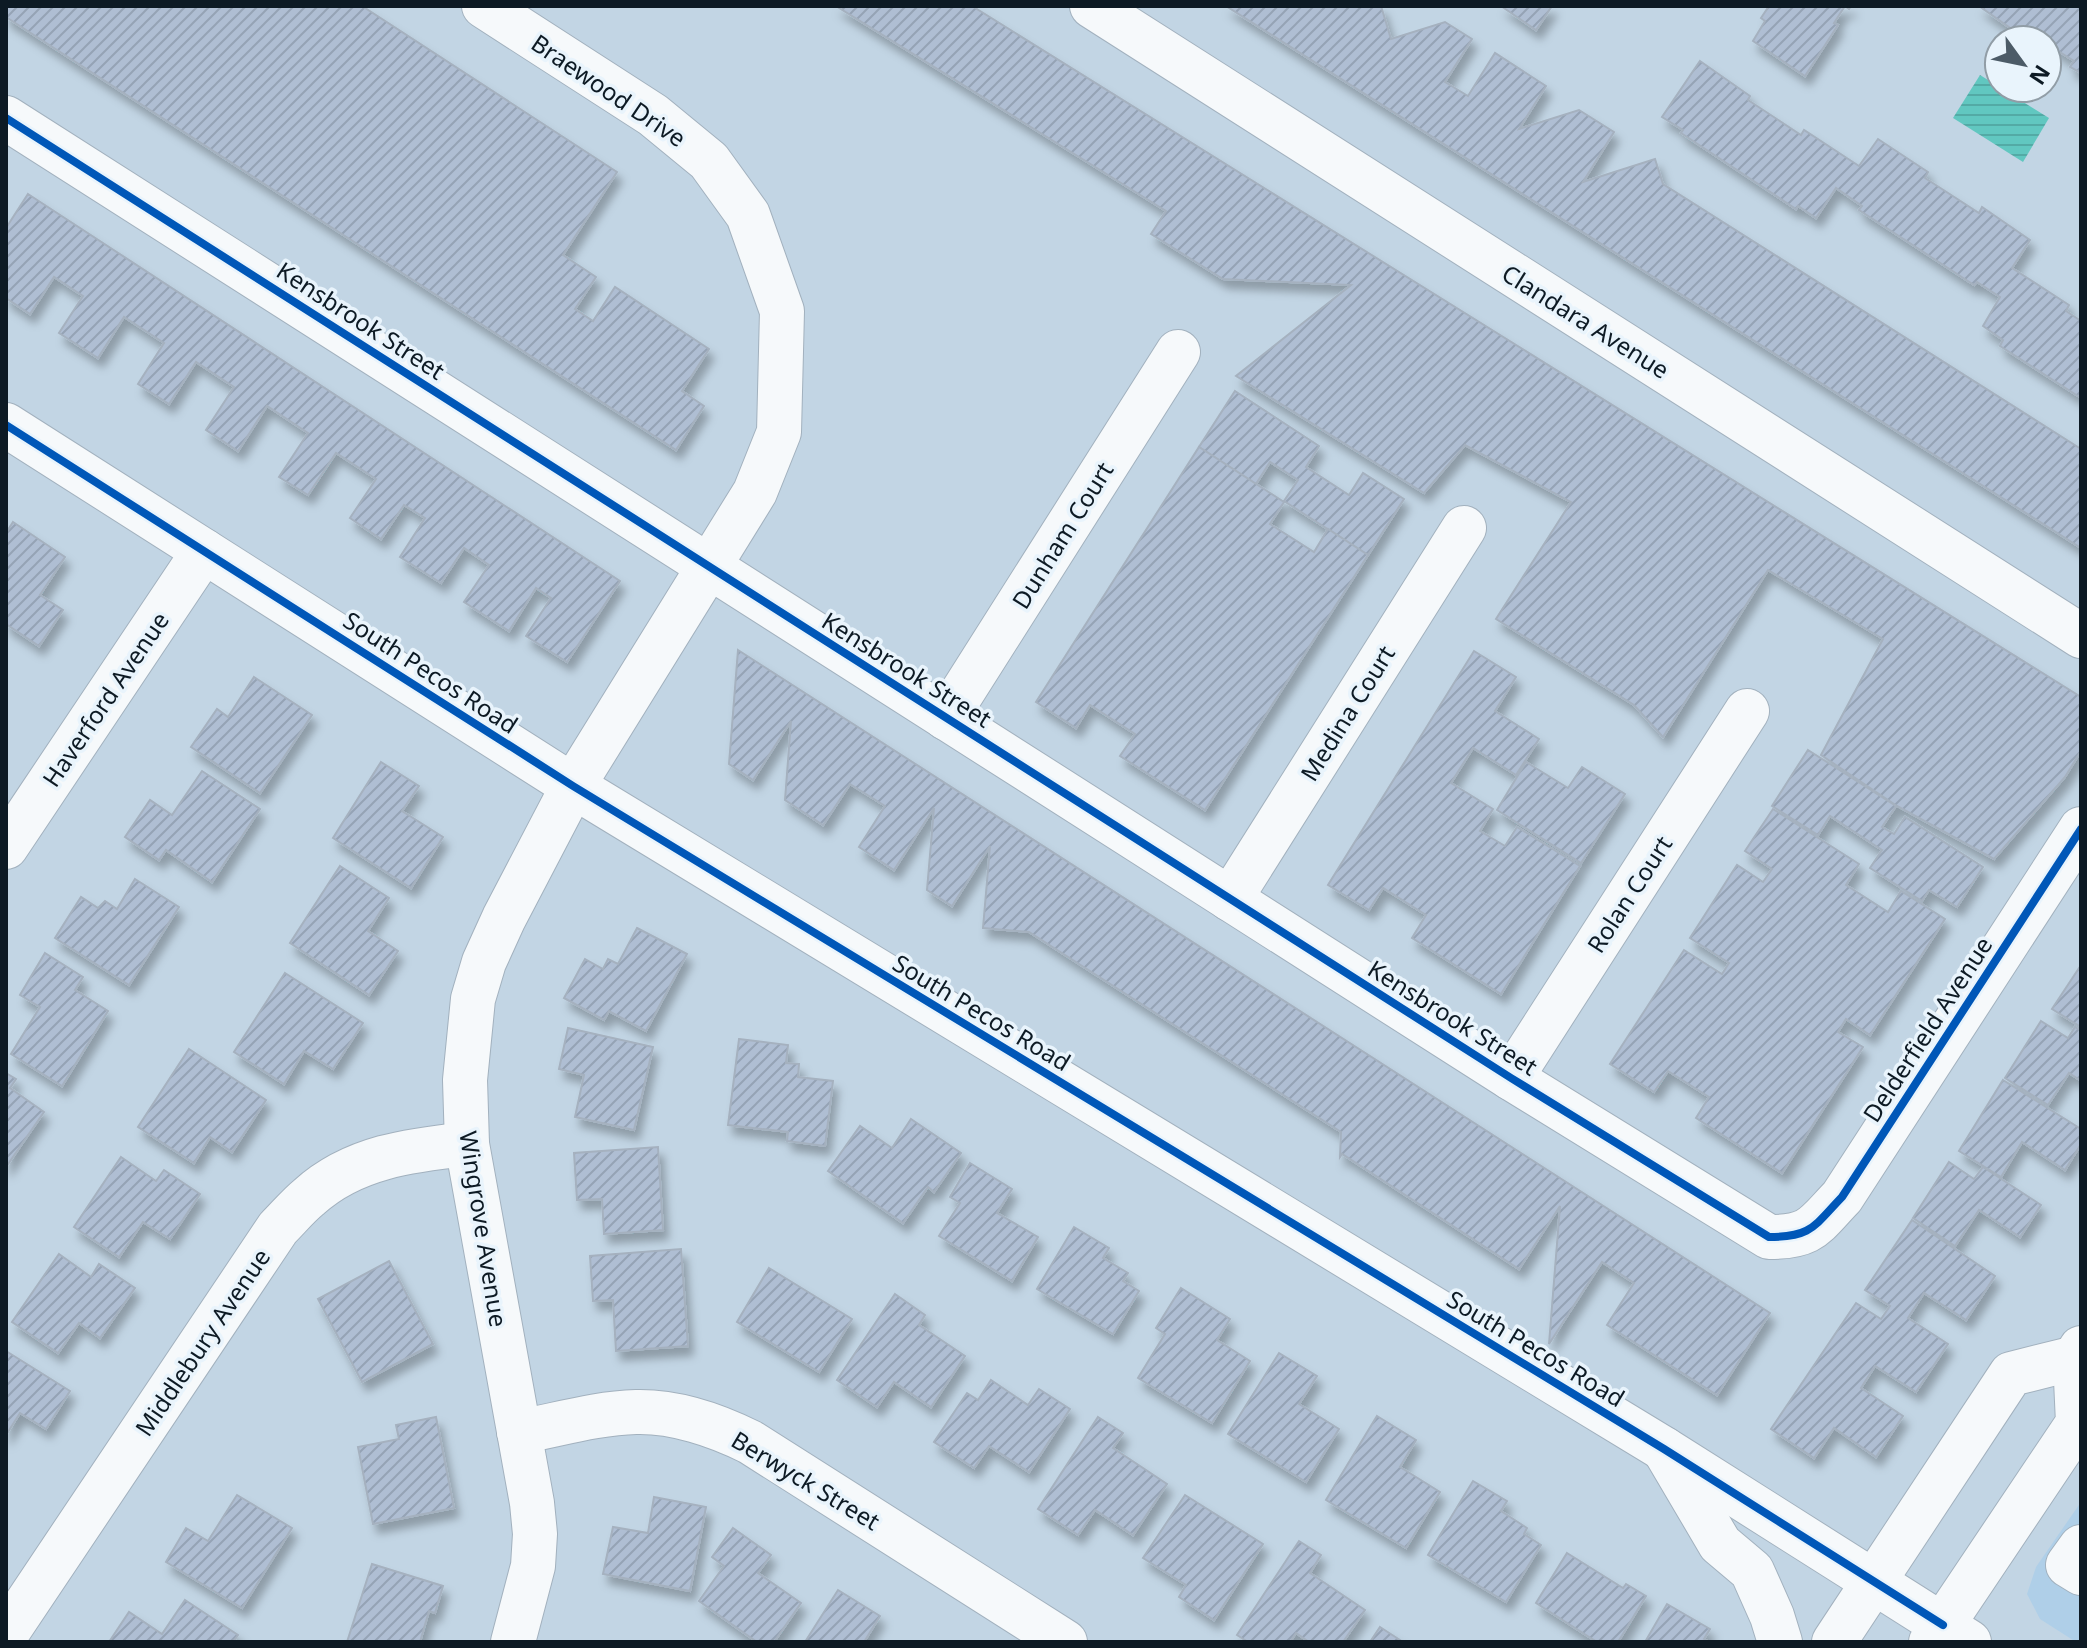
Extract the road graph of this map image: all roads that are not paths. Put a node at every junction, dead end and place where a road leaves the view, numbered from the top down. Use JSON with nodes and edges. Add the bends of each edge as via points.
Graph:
{"nodes":[{"id":1,"x":484,"y":6,"type":"edge"},
{"id":2,"x":1092,"y":6,"type":"edge"},
{"id":3,"x":6,"y":118,"type":"edge"},
{"id":4,"x":1178,"y":352,"type":"dead end"},
{"id":5,"x":6,"y":425,"type":"edge"},
{"id":6,"x":1464,"y":528,"type":"dead end"},
{"id":7,"x":204,"y":551,"type":"junction"},
{"id":8,"x":708,"y":566,"type":"junction"},
{"id":9,"x":2081,"y":636,"type":"edge"},
{"id":10,"x":1747,"y":711,"type":"dead end"},
{"id":11,"x":946,"y":718,"type":"junction"},
{"id":12,"x":573,"y":786,"type":"junction"},
{"id":13,"x":2081,"y":829,"type":"edge"},
{"id":14,"x":6,"y":847,"type":"edge"},
{"id":15,"x":1230,"y":899,"type":"junction"},
{"id":16,"x":1511,"y":1078,"type":"junction"},
{"id":17,"x":467,"y":1144,"type":"junction"},
{"id":18,"x":1793,"y":1237,"type":"joint"},
{"id":19,"x":2078,"y":1353,"type":"edge"},
{"id":20,"x":519,"y":1432,"type":"junction"},
{"id":21,"x":1664,"y":1449,"type":"junction"},
{"id":22,"x":2081,"y":1547,"type":"edge"},
{"id":23,"x":2081,"y":1573,"type":"edge"},
{"id":24,"x":1873,"y":1581,"type":"junction"},
{"id":25,"x":6,"y":1634,"type":"edge"},
{"id":26,"x":1948,"y":1636,"type":"edge"},
{"id":27,"x":513,"y":1642,"type":"edge"},
{"id":28,"x":1065,"y":1642,"type":"edge"},
{"id":29,"x":1780,"y":1642,"type":"edge"},
{"id":30,"x":1834,"y":1642,"type":"edge"}],
"edges":[{"from":1,"to":8,"type":"street","name":"Braewood Drive","via":[[653,115],[709,161],[748,215],[782,311],[779,432],[755,492]]},
{"from":2,"to":9,"type":"street","name":"Clandara Avenue"},
{"from":3,"to":8,"type":"street","name":"Kensbrook Street"},
{"from":4,"to":11,"type":"street","name":"Dunham Court"},
{"from":5,"to":7,"type":"street","name":"South Pecos Road"},
{"from":6,"to":15,"type":"street","name":"Medina Court"},
{"from":7,"to":12,"type":"street","name":"South Pecos Road"},
{"from":7,"to":14,"type":"street","name":"Haverford Avenue"},
{"from":8,"to":11,"type":"street","name":"Kensbrook Street"},
{"from":8,"to":12,"type":"street","name":"Braewood Drive"},
{"from":10,"to":16,"type":"street","name":"Rolan Court"},
{"from":11,"to":15,"type":"street","name":"Kensbrook Street"},
{"from":12,"to":17,"type":"street","name":"Wingrove Avenue","via":[[504,918],[473,999],[465,1080]]},
{"from":12,"to":21,"type":"street","name":"South Pecos Road"},
{"from":13,"to":18,"type":"street","name":"Delderfield Avenue","via":[[1842,1197],[1810,1230]]},
{"from":15,"to":16,"type":"street","name":"Kensbrook Street"},
{"from":16,"to":18,"type":"street","name":"Kensbrook Street","via":[[1769,1237]]},
{"from":17,"to":20,"type":"street","name":"Wingrove Avenue"},
{"from":17,"to":25,"type":"street","name":"Middlebury Avenue","via":[[389,1155],[348,1170],[311,1195],[278,1228]]},
{"from":19,"to":24,"type":"street","via":[[2011,1374]]},
{"from":19,"to":26,"type":"street","via":[[2078,1423]]},
{"from":20,"to":27,"type":"street","name":"Wingrove Avenue","via":[[535,1534],[533,1566]]},
{"from":20,"to":28,"type":"street","name":"Berwyck Street","via":[[639,1412],[732,1433]]},
{"from":21,"to":24,"type":"street","name":"South Pecos Road"},
{"from":21,"to":29,"type":"street","via":[[1720,1544],[1752,1571]]},
{"from":22,"to":23,"type":"street","via":[[2068,1565]]},
{"from":24,"to":26,"type":"street","name":"South Pecos Road"},
{"from":24,"to":30,"type":"street"}]}
